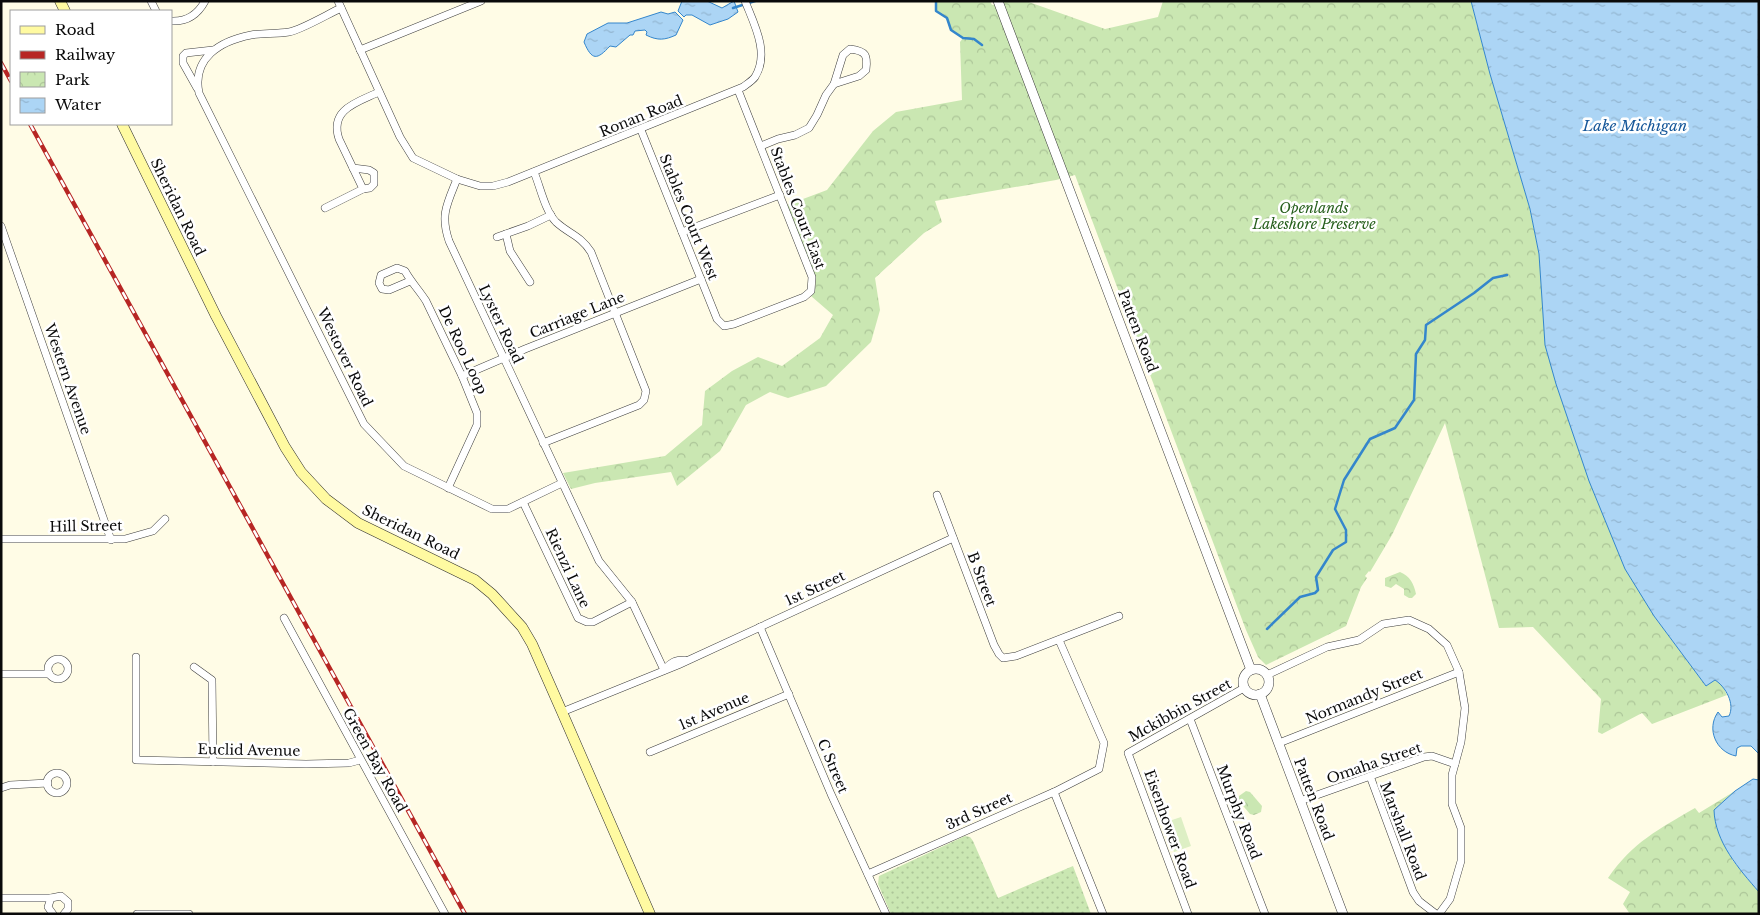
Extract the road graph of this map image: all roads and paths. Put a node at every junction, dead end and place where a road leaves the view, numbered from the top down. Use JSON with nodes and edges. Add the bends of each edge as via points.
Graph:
{"nodes":[{"id":1,"x":205,"y":1,"type":"edge"},
{"id":2,"x":481,"y":1,"type":"edge"},
{"id":3,"x":744,"y":1,"type":"edge"},
{"id":4,"x":998,"y":1,"type":"edge"},
{"id":5,"x":340,"y":5,"type":"edge"},
{"id":6,"x":172,"y":21,"type":"edge"},
{"id":7,"x":214,"y":50,"type":"junction"},
{"id":8,"x":360,"y":50,"type":"junction"},
{"id":9,"x":834,"y":84,"type":"junction"},
{"id":10,"x":738,"y":90,"type":"junction"},
{"id":11,"x":379,"y":92,"type":"junction"},
{"id":12,"x":200,"y":93,"type":"junction"},
{"id":13,"x":122,"y":125,"type":"edge"},
{"id":14,"x":641,"y":130,"type":"junction"},
{"id":15,"x":761,"y":146,"type":"junction"},
{"id":16,"x":353,"y":168,"type":"junction"},
{"id":17,"x":534,"y":172,"type":"junction"},
{"id":18,"x":457,"y":179,"type":"junction"},
{"id":19,"x":363,"y":189,"type":"junction"},
{"id":20,"x":780,"y":195,"type":"junction"},
{"id":21,"x":325,"y":208,"type":"dead end"},
{"id":22,"x":551,"y":215,"type":"junction"},
{"id":23,"x":1,"y":226,"type":"edge"},
{"id":24,"x":682,"y":232,"type":"junction"},
{"id":25,"x":506,"y":234,"type":"junction"},
{"id":26,"x":498,"y":236,"type":"dead end"},
{"id":27,"x":701,"y":279,"type":"junction"},
{"id":28,"x":410,"y":281,"type":"dead end"},
{"id":29,"x":530,"y":282,"type":"dead end"},
{"id":30,"x":615,"y":313,"type":"junction"},
{"id":31,"x":714,"y":313,"type":"joint"},
{"id":32,"x":503,"y":358,"type":"junction"},
{"id":33,"x":462,"y":376,"type":"junction"},
{"id":34,"x":543,"y":443,"type":"junction"},
{"id":35,"x":562,"y":483,"type":"junction"},
{"id":36,"x":448,"y":488,"type":"junction"},
{"id":37,"x":938,"y":495,"type":"dead end"},
{"id":38,"x":523,"y":502,"type":"junction"},
{"id":39,"x":165,"y":519,"type":"dead end"},
{"id":40,"x":953,"y":538,"type":"junction"},
{"id":41,"x":1,"y":539,"type":"edge"},
{"id":42,"x":111,"y":540,"type":"junction"},
{"id":43,"x":632,"y":602,"type":"junction"},
{"id":44,"x":1119,"y":616,"type":"dead end"},
{"id":45,"x":284,"y":618,"type":"dead end"},
{"id":46,"x":760,"y":627,"type":"junction"},
{"id":47,"x":1059,"y":640,"type":"junction"},
{"id":48,"x":136,"y":657,"type":"dead end"},
{"id":49,"x":194,"y":667,"type":"dead end"},
{"id":50,"x":664,"y":670,"type":"junction"},
{"id":51,"x":1251,"y":670,"type":"junction"},
{"id":52,"x":1459,"y":672,"type":"junction"},
{"id":53,"x":1,"y":674,"type":"edge"},
{"id":54,"x":49,"y":674,"type":"dead end"},
{"id":55,"x":1267,"y":675,"type":"junction"},
{"id":56,"x":1244,"y":688,"type":"junction"},
{"id":57,"x":789,"y":694,"type":"junction"},
{"id":58,"x":1260,"y":694,"type":"junction"},
{"id":59,"x":562,"y":712,"type":"junction"},
{"id":60,"x":1190,"y":719,"type":"junction"},
{"id":61,"x":1279,"y":743,"type":"junction"},
{"id":62,"x":650,"y":752,"type":"dead end"},
{"id":63,"x":1128,"y":753,"type":"joint"},
{"id":64,"x":360,"y":760,"type":"junction"},
{"id":65,"x":213,"y":762,"type":"junction"},
{"id":66,"x":1455,"y":764,"type":"junction"},
{"id":67,"x":1370,"y":776,"type":"junction"},
{"id":68,"x":48,"y":783,"type":"dead end"},
{"id":69,"x":1,"y":788,"type":"edge"},
{"id":70,"x":1054,"y":792,"type":"junction"},
{"id":71,"x":1300,"y":801,"type":"junction"},
{"id":72,"x":868,"y":874,"type":"junction"},
{"id":73,"x":1,"y":898,"type":"edge"},
{"id":74,"x":51,"y":898,"type":"junction"},
{"id":75,"x":137,"y":913,"type":"edge"},
{"id":76,"x":52,"y":914,"type":"edge"},
{"id":77,"x":64,"y":914,"type":"edge"},
{"id":78,"x":189,"y":914,"type":"edge"},
{"id":79,"x":444,"y":914,"type":"edge"},
{"id":80,"x":650,"y":914,"type":"edge"},
{"id":81,"x":886,"y":914,"type":"edge"},
{"id":82,"x":1103,"y":914,"type":"edge"},
{"id":83,"x":1188,"y":914,"type":"edge"},
{"id":84,"x":1265,"y":914,"type":"edge"},
{"id":85,"x":1342,"y":914,"type":"edge"},
{"id":86,"x":1438,"y":914,"type":"edge"}],
"edges":[{"from":1,"to":6,"type":"street","via":[[193,16]]},
{"from":2,"to":8,"type":"street"},
{"from":3,"to":10,"type":"street","name":"Ronan Road","via":[[761,46],[760,66],[754,78]]},
{"from":4,"to":51,"type":"street","name":"Patten Road"},
{"from":5,"to":7,"type":"street","name":"Westover Road","via":[[290,32],[243,37]]},
{"from":5,"to":8,"type":"street"},
{"from":7,"to":12,"type":"street","name":"Westover Road","via":[[206,56],[198,74]]},
{"from":7,"to":12,"type":"street","name":"Westover Road","via":[[183,56]]},
{"from":8,"to":11,"type":"street"},
{"from":9,"to":9,"type":"street","via":[[859,76],[866,70],[865,55],[850,49],[843,55]]},
{"from":9,"to":15,"type":"street","via":[[809,128]]},
{"from":10,"to":14,"type":"street","name":"Ronan Road"},
{"from":10,"to":15,"type":"street","name":"Stables Court East"},
{"from":11,"to":16,"type":"street","via":[[346,108],[337,122],[337,132]]},
{"from":11,"to":18,"type":"street","via":[[413,158]]},
{"from":12,"to":36,"type":"street","name":"Westover Road","via":[[364,424],[404,466]]},
{"from":13,"to":59,"type":"main road","name":"Sheridan Road","via":[[220,324],[301,472],[326,499],[358,523],[466,574],[492,594],[522,627]]},
{"from":14,"to":17,"type":"street","name":"Ronan Road"},
{"from":14,"to":24,"type":"street","name":"Stables Court West"},
{"from":15,"to":20,"type":"street","name":"Stables Court East"},
{"from":16,"to":19,"type":"street"},
{"from":16,"to":19,"type":"street","via":[[374,174],[374,184]]},
{"from":17,"to":18,"type":"street","name":"Ronan Road","via":[[493,186]]},
{"from":17,"to":22,"type":"street"},
{"from":18,"to":32,"type":"street","name":"Lyster Road","via":[[444,213],[445,231]]},
{"from":19,"to":21,"type":"street"},
{"from":20,"to":24,"type":"street"},
{"from":20,"to":31,"type":"street","name":"Stables Court East","via":[[812,277],[811,291],[804,297],[734,324],[724,326]]},
{"from":22,"to":25,"type":"street"},
{"from":22,"to":30,"type":"street","via":[[586,244]]},
{"from":23,"to":42,"type":"street","name":"Western Avenue"},
{"from":24,"to":27,"type":"street","name":"Stables Court West"},
{"from":25,"to":26,"type":"street"},
{"from":25,"to":29,"type":"street","via":[[510,251]]},
{"from":27,"to":30,"type":"street","name":"Carriage Lane"},
{"from":27,"to":31,"type":"street","name":"Stables Court West"},
{"from":28,"to":33,"type":"street","name":"De Roo Loop","via":[[426,301]]},
{"from":30,"to":32,"type":"street","name":"Carriage Lane"},
{"from":30,"to":34,"type":"street","via":[[642,381],[644,400]]},
{"from":32,"to":33,"type":"street","name":"Carriage Lane"},
{"from":32,"to":34,"type":"street","name":"Lyster Road"},
{"from":33,"to":36,"type":"street","name":"De Roo Loop","via":[[476,406],[477,425]]},
{"from":34,"to":35,"type":"street","name":"Lyster Road"},
{"from":35,"to":38,"type":"street","name":"Westover Road"},
{"from":35,"to":43,"type":"street","name":"Lyster Road","via":[[599,561]]},
{"from":36,"to":38,"type":"street","name":"Westover Road","via":[[492,509],[508,509]]},
{"from":37,"to":40,"type":"street","name":"B Street"},
{"from":38,"to":43,"type":"street","name":"Rienzi Lane","via":[[578,618],[593,622]]},
{"from":39,"to":42,"type":"street","name":"Hill Street","via":[[153,531]]},
{"from":40,"to":46,"type":"street","name":"1st Street"},
{"from":40,"to":47,"type":"street","name":"B Street","via":[[999,654],[1004,658],[1016,656]]},
{"from":41,"to":42,"type":"street","name":"Hill Street"},
{"from":43,"to":50,"type":"street","name":"Lyster Road"},
{"from":44,"to":47,"type":"street"},
{"from":45,"to":64,"type":"street","name":"Green Bay Road"},
{"from":46,"to":50,"type":"street","name":"1st Street"},
{"from":46,"to":57,"type":"street","name":"C Street"},
{"from":47,"to":70,"type":"street","name":"3rd Street","via":[[1104,742],[1099,769]]},
{"from":48,"to":65,"type":"street","name":"Euclid Avenue","via":[[136,760]]},
{"from":49,"to":65,"type":"street","via":[[212,680]]},
{"from":50,"to":59,"type":"street","name":"1st Street"},
{"from":51,"to":55,"type":"street","via":[[1260,669]]},
{"from":51,"to":56,"type":"street","via":[[1244,676]]},
{"from":52,"to":55,"type":"street","via":[[1447,645],[1429,629],[1409,620],[1383,624],[1360,640],[1327,647]]},
{"from":52,"to":61,"type":"street","name":"Normandy Street"},
{"from":52,"to":66,"type":"street","via":[[1465,708]]},
{"from":53,"to":54,"type":"street"},
{"from":55,"to":58,"type":"street","via":[[1268,688]]},
{"from":56,"to":58,"type":"street","via":[[1250,694]]},
{"from":56,"to":60,"type":"street","name":"Mckibbin Street"},
{"from":57,"to":62,"type":"street","name":"1st Avenue"},
{"from":57,"to":72,"type":"street","name":"C Street"},
{"from":58,"to":61,"type":"street","name":"Patten Road"},
{"from":59,"to":80,"type":"main road","name":"Sheridan Road"},
{"from":60,"to":63,"type":"street","name":"Mckibbin Street"},
{"from":60,"to":84,"type":"street","name":"Murphy Road"},
{"from":61,"to":71,"type":"street","name":"Patten Road"},
{"from":63,"to":83,"type":"street","name":"Eisenhower Road"},
{"from":64,"to":65,"type":"street","name":"Euclid Avenue","via":[[349,764]]},
{"from":64,"to":79,"type":"street","name":"Green Bay Road"},
{"from":66,"to":67,"type":"street","name":"Omaha Street","via":[[1432,756],[1424,757]]},
{"from":66,"to":86,"type":"street","via":[[1452,804],[1461,828],[1461,861],[1450,899]]},
{"from":67,"to":71,"type":"street","name":"Omaha Street"},
{"from":67,"to":86,"type":"street","name":"Marshall Road","via":[[1413,892],[1419,901]]},
{"from":68,"to":69,"type":"street"},
{"from":70,"to":72,"type":"street","name":"3rd Street"},
{"from":70,"to":82,"type":"street"},
{"from":71,"to":85,"type":"street","name":"Patten Road"},
{"from":72,"to":81,"type":"street","name":"C Street"},
{"from":73,"to":74,"type":"street"},
{"from":74,"to":76,"type":"street","via":[[48,907]]},
{"from":74,"to":77,"type":"street","via":[[61,896],[66,899],[68,906]]},
{"from":75,"to":78,"type":"street"}]}
